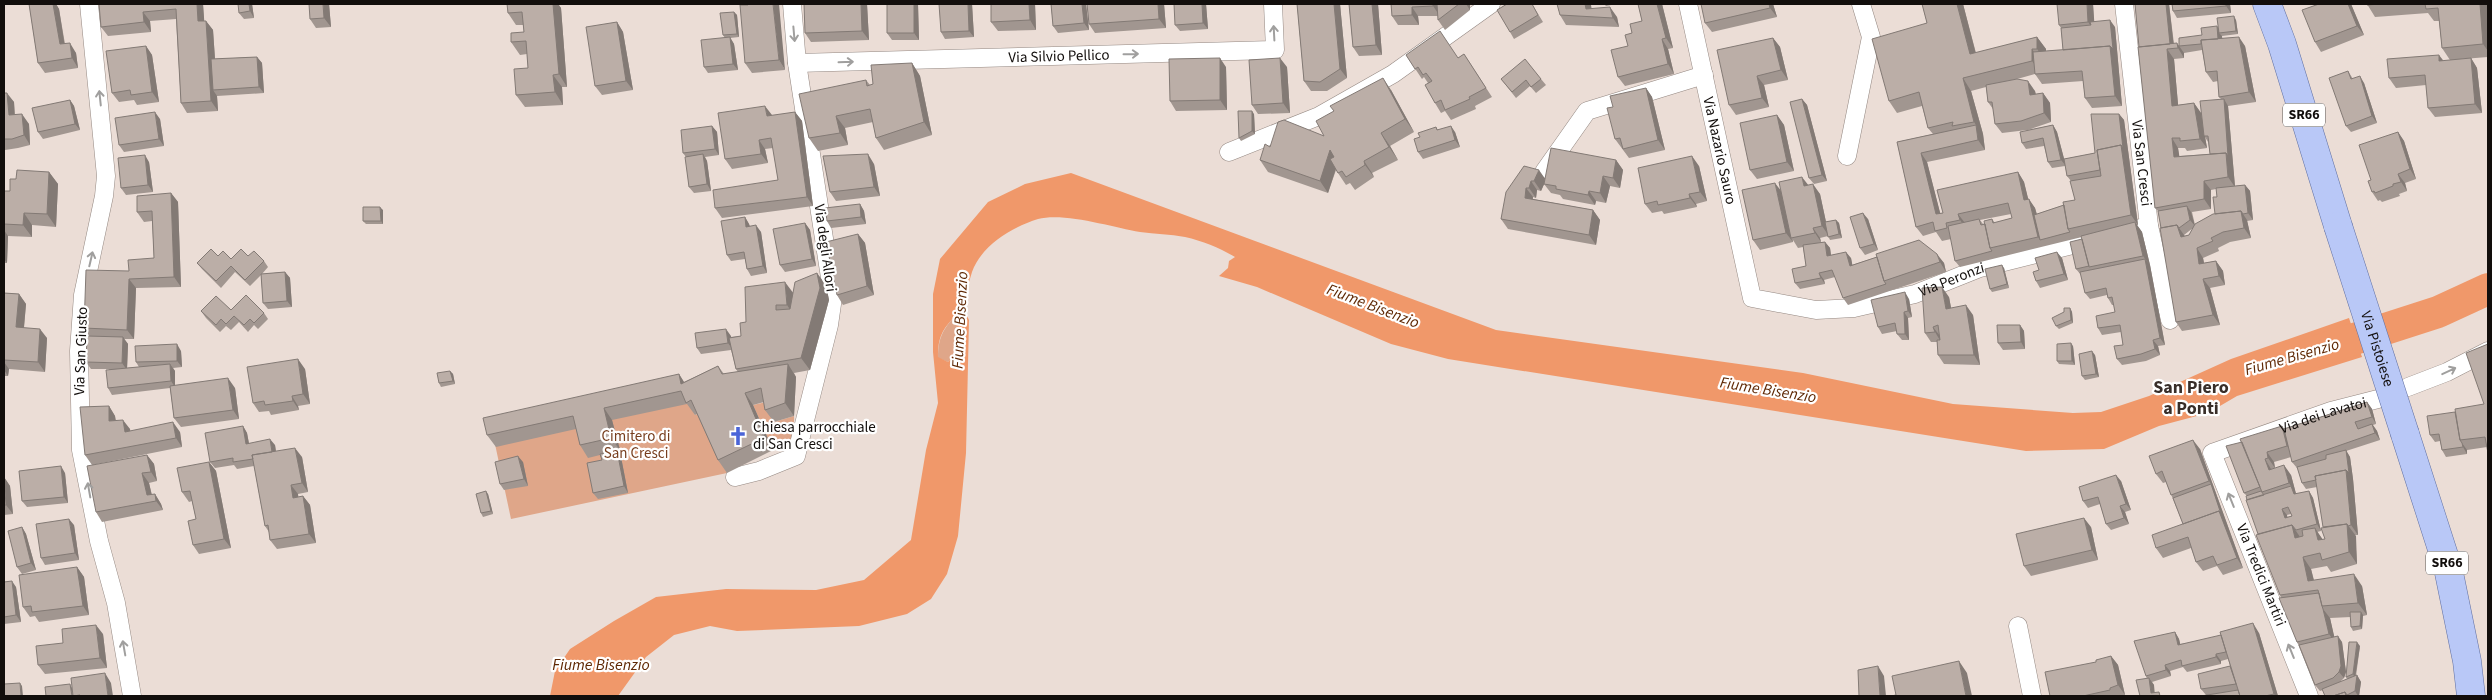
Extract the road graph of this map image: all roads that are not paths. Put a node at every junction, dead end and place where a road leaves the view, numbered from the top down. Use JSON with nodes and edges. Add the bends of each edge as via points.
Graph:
{"nodes":[{"id":1,"x":89,"y":4,"type":"edge"},
{"id":2,"x":792,"y":4,"type":"edge"},
{"id":3,"x":1273,"y":4,"type":"edge"},
{"id":4,"x":1491,"y":4,"type":"edge"},
{"id":5,"x":1688,"y":4,"type":"edge"},
{"id":6,"x":1861,"y":4,"type":"edge"},
{"id":7,"x":2124,"y":4,"type":"edge"},
{"id":8,"x":2267,"y":4,"type":"edge"},
{"id":9,"x":797,"y":63,"type":"junction"},
{"id":10,"x":1704,"y":75,"type":"junction"},
{"id":11,"x":1229,"y":152,"type":"dead end"},
{"id":12,"x":1847,"y":156,"type":"dead end"},
{"id":13,"x":1544,"y":172,"type":"edge"},
{"id":14,"x":2149,"y":226,"type":"junction"},
{"id":15,"x":1752,"y":298,"type":"joint"},
{"id":16,"x":2170,"y":320,"type":"dead end"},
{"id":17,"x":2488,"y":351,"type":"edge"},
{"id":18,"x":2408,"y":387,"type":"dead end"},
{"id":19,"x":2378,"y":399,"type":"dead end"},
{"id":20,"x":2212,"y":453,"type":"joint"},
{"id":21,"x":735,"y":476,"type":"dead end"},
{"id":22,"x":2018,"y":626,"type":"dead end"},
{"id":23,"x":132,"y":696,"type":"edge"},
{"id":24,"x":2032,"y":696,"type":"edge"},
{"id":25,"x":2309,"y":696,"type":"edge"},
{"id":26,"x":2471,"y":696,"type":"edge"}],
"edges":[{"from":23,"to":1,"type":"street","name":"Via San Giusto","one_way":true,"via":[[116,603],[99,541],[81,450],[79,351],[83,295],[106,176]]},
{"from":2,"to":9,"type":"street","name":"Via degli Allori","one_way":true},
{"from":9,"to":3,"type":"street","name":"Via Silvio Pellico","one_way":true,"via":[[1276,50]]},
{"from":4,"to":11,"type":"street","via":[[1393,74],[1318,116]]},
{"from":5,"to":10,"type":"street","name":"Via Nazario Sauro"},
{"from":6,"to":12,"type":"street","via":[[1871,37]]},
{"from":7,"to":14,"type":"street","name":"Via San Cresci"},
{"from":8,"to":26,"type":"main road","name":"Via Pistoiese","number":"SR66","bridge":true,"via":[[2448,568]]},
{"from":9,"to":21,"type":"street","name":"Via degli Allori","via":[[833,297],[829,325],[796,456],[759,471]]},
{"from":10,"to":13,"type":"street","via":[[1587,111]]},
{"from":10,"to":15,"type":"street","name":"Via Nazario Sauro"},
{"from":14,"to":15,"type":"street","name":"Via Peronzi","via":[[1980,268],[1915,294],[1854,308],[1816,310]]},
{"from":14,"to":16,"type":"street","name":"Via San Cresci"},
{"from":18,"to":17,"type":"street","one_way":true},
{"from":19,"to":20,"type":"street","name":"Via dei Lavatoi","via":[[2331,411]]},
{"from":25,"to":20,"type":"street","name":"Via Tredici Martiri","one_way":true},
{"from":22,"to":24,"type":"street"}]}
